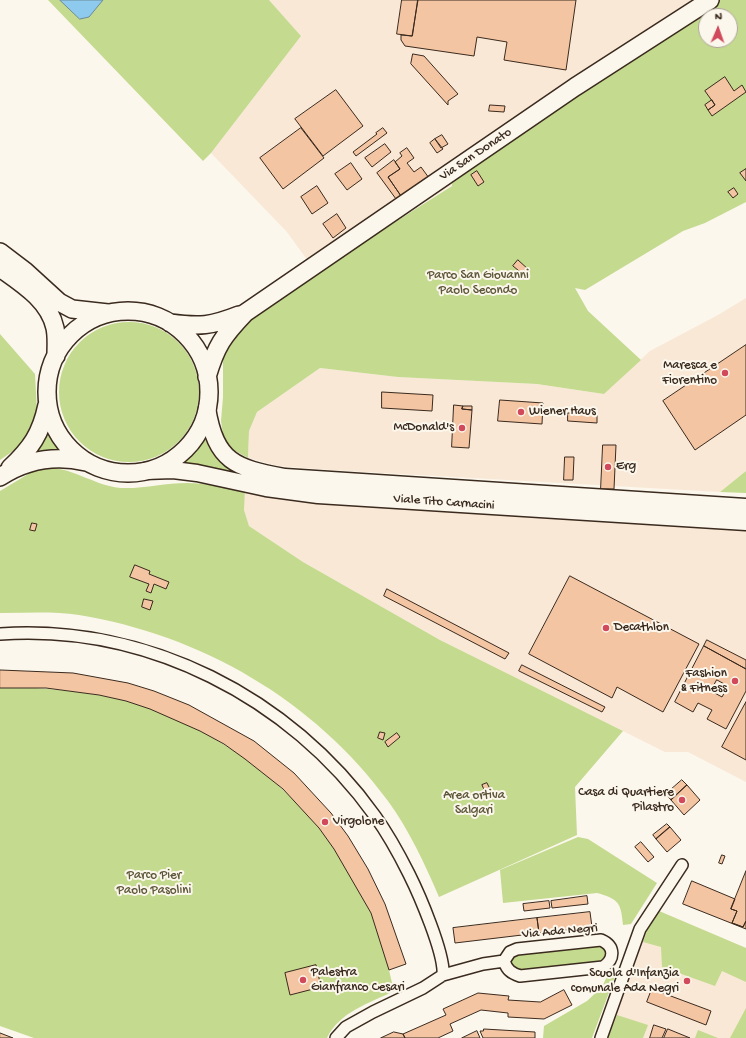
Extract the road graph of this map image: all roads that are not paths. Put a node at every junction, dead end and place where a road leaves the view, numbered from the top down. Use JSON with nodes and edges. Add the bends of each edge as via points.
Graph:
{"nodes":[{"id":1,"x":710,"y":0,"type":"edge"},
{"id":2,"x":0,"y":252,"type":"edge"},
{"id":3,"x":0,"y":268,"type":"edge"},
{"id":4,"x":112,"y":313,"type":"junction"},
{"id":5,"x":245,"y":313,"type":"junction"},
{"id":6,"x":170,"y":323,"type":"junction"},
{"id":7,"x":56,"y":356,"type":"junction"},
{"id":8,"x":208,"y":377,"type":"junction"},
{"id":9,"x":48,"y":402,"type":"junction"},
{"id":10,"x":207,"y":408,"type":"junction"},
{"id":11,"x":88,"y":463,"type":"junction"},
{"id":12,"x":145,"y":471,"type":"junction"},
{"id":13,"x":2,"y":476,"type":"edge"},
{"id":14,"x":746,"y":507,"type":"edge"},
{"id":15,"x":746,"y":522,"type":"edge"},
{"id":16,"x":0,"y":634,"type":"edge"},
{"id":17,"x":682,"y":865,"type":"dead end"},
{"id":18,"x":504,"y":962,"type":"junction"},
{"id":19,"x":443,"y":975,"type":"junction"},
{"id":20,"x":336,"y":1038,"type":"edge"},
{"id":21,"x":601,"y":1038,"type":"edge"}],
"edges":[{"from":1,"to":5,"type":"main road","name":"Via San Donato","via":[[575,87]]},
{"from":2,"to":4,"type":"main road","via":[[72,309]]},
{"from":3,"to":7,"type":"main road","via":[[32,293],[49,312],[55,328]]},
{"from":4,"to":6,"type":"main road","via":[[142,313]]},
{"from":4,"to":7,"type":"main road","via":[[94,319],[78,329],[66,340]]},
{"from":5,"to":6,"type":"main road","name":"Via San Donato","via":[[217,324],[204,326]]},
{"from":5,"to":8,"type":"main road","name":"Via San Donato","via":[[216,348]]},
{"from":6,"to":8,"type":"main road","via":[[199,353]]},
{"from":7,"to":9,"type":"main road","via":[[47,385]]},
{"from":8,"to":10,"type":"main road"},
{"from":9,"to":11,"type":"main road","via":[[56,430],[74,453]]},
{"from":9,"to":13,"type":"main road","via":[[40,432],[32,445]]},
{"from":10,"to":12,"type":"main road","via":[[195,438],[184,450],[172,460]]},
{"from":10,"to":14,"type":"main road","name":"Viale Tito Carnacini","via":[[213,437],[229,459],[240,466],[285,477]]},
{"from":11,"to":12,"type":"main road","via":[[115,472]]},
{"from":11,"to":13,"type":"main road","via":[[74,459],[45,459]]},
{"from":12,"to":15,"type":"main road","name":"Viale Tito Carnacini","via":[[197,472],[266,488],[318,495]]},
{"from":16,"to":19,"type":"street","via":[[75,636],[155,654],[194,668],[224,683],[282,720],[331,763],[358,793],[383,827],[417,892],[440,958]]},
{"from":17,"to":21,"type":"street","via":[[640,929]]},
{"from":18,"to":18,"type":"street","name":"Via Ada Negri","via":[[506,968],[520,976],[603,967],[610,962],[612,949],[608,943],[601,940],[517,949],[510,952]]},
{"from":18,"to":19,"type":"street","via":[[483,964]]},
{"from":19,"to":20,"type":"street","via":[[442,978],[346,1027]]}]}
